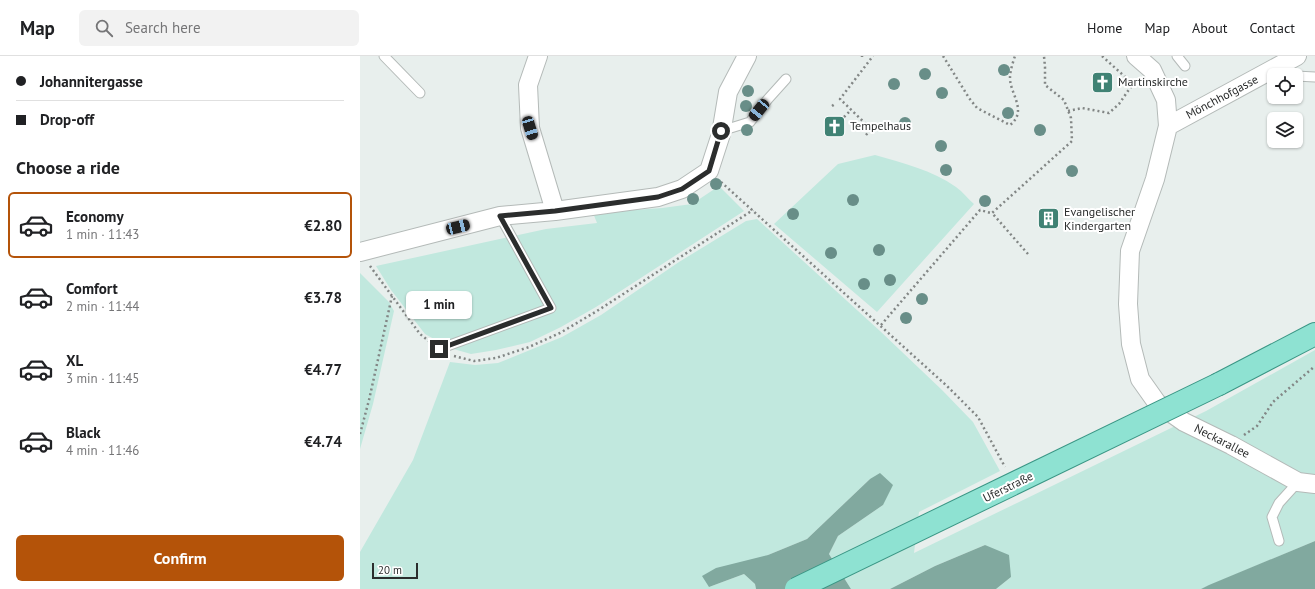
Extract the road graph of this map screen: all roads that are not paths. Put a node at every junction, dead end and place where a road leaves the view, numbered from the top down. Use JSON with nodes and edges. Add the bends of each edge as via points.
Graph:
{"nodes":[{"id":1,"x":384,"y":56,"type":"edge"},
{"id":2,"x":538,"y":56,"type":"edge"},
{"id":3,"x":747,"y":56,"type":"edge"},
{"id":4,"x":1178,"y":56,"type":"edge"},
{"id":5,"x":1297,"y":56,"type":"edge"},
{"id":6,"x":1145,"y":61,"type":"edge"},
{"id":7,"x":1185,"y":66,"type":"dead end"},
{"id":8,"x":1280,"y":68,"type":"edge"},
{"id":9,"x":1267,"y":76,"type":"edge"},
{"id":10,"x":1303,"y":76,"type":"edge"},
{"id":11,"x":1315,"y":77,"type":"edge"},
{"id":12,"x":786,"y":79,"type":"dead end"},
{"id":13,"x":420,"y":93,"type":"dead end"},
{"id":14,"x":1168,"y":126,"type":"junction"},
{"id":15,"x":721,"y":131,"type":"junction"},
{"id":16,"x":555,"y":211,"type":"junction"},
{"id":17,"x":500,"y":216,"type":"junction"},
{"id":18,"x":360,"y":252,"type":"edge"},
{"id":19,"x":1315,"y":334,"type":"edge"},
{"id":20,"x":439,"y":349,"type":"dead end"},
{"id":21,"x":1307,"y":483,"type":"edge"},
{"id":22,"x":1279,"y":541,"type":"dead end"},
{"id":23,"x":796,"y":589,"type":"edge"}],
"edges":[{"from":1,"to":13,"type":"lane"},
{"from":2,"to":16,"type":"street","via":[[528,85],[530,128]]},
{"from":3,"to":15,"type":"street","via":[[728,92]]},
{"from":4,"to":7,"type":"lane"},
{"from":5,"to":8,"type":"street","name":"Mönchhofgasse"},
{"from":6,"to":14,"type":"street","via":[[1166,100]]},
{"from":9,"to":14,"type":"street","name":"Mönchhofgasse"},
{"from":10,"to":11,"type":"lane"},
{"from":12,"to":15,"type":"lane","via":[[750,122]]},
{"from":14,"to":21,"type":"street","name":"Neckarallee","via":[[1155,179],[1130,251],[1128,304],[1131,344],[1140,379],[1157,403],[1184,422]]},
{"from":15,"to":16,"type":"street","via":[[709,171],[682,189],[658,197]]},
{"from":16,"to":17,"type":"street"},
{"from":17,"to":18,"type":"street"},
{"from":17,"to":20,"type":"lane","via":[[551,308]]},
{"from":19,"to":23,"type":"main road","name":"Uferstraße","bridge":true,"via":[[1219,384]]},
{"from":21,"to":22,"type":"lane","via":[[1279,504],[1272,517]]}]}
